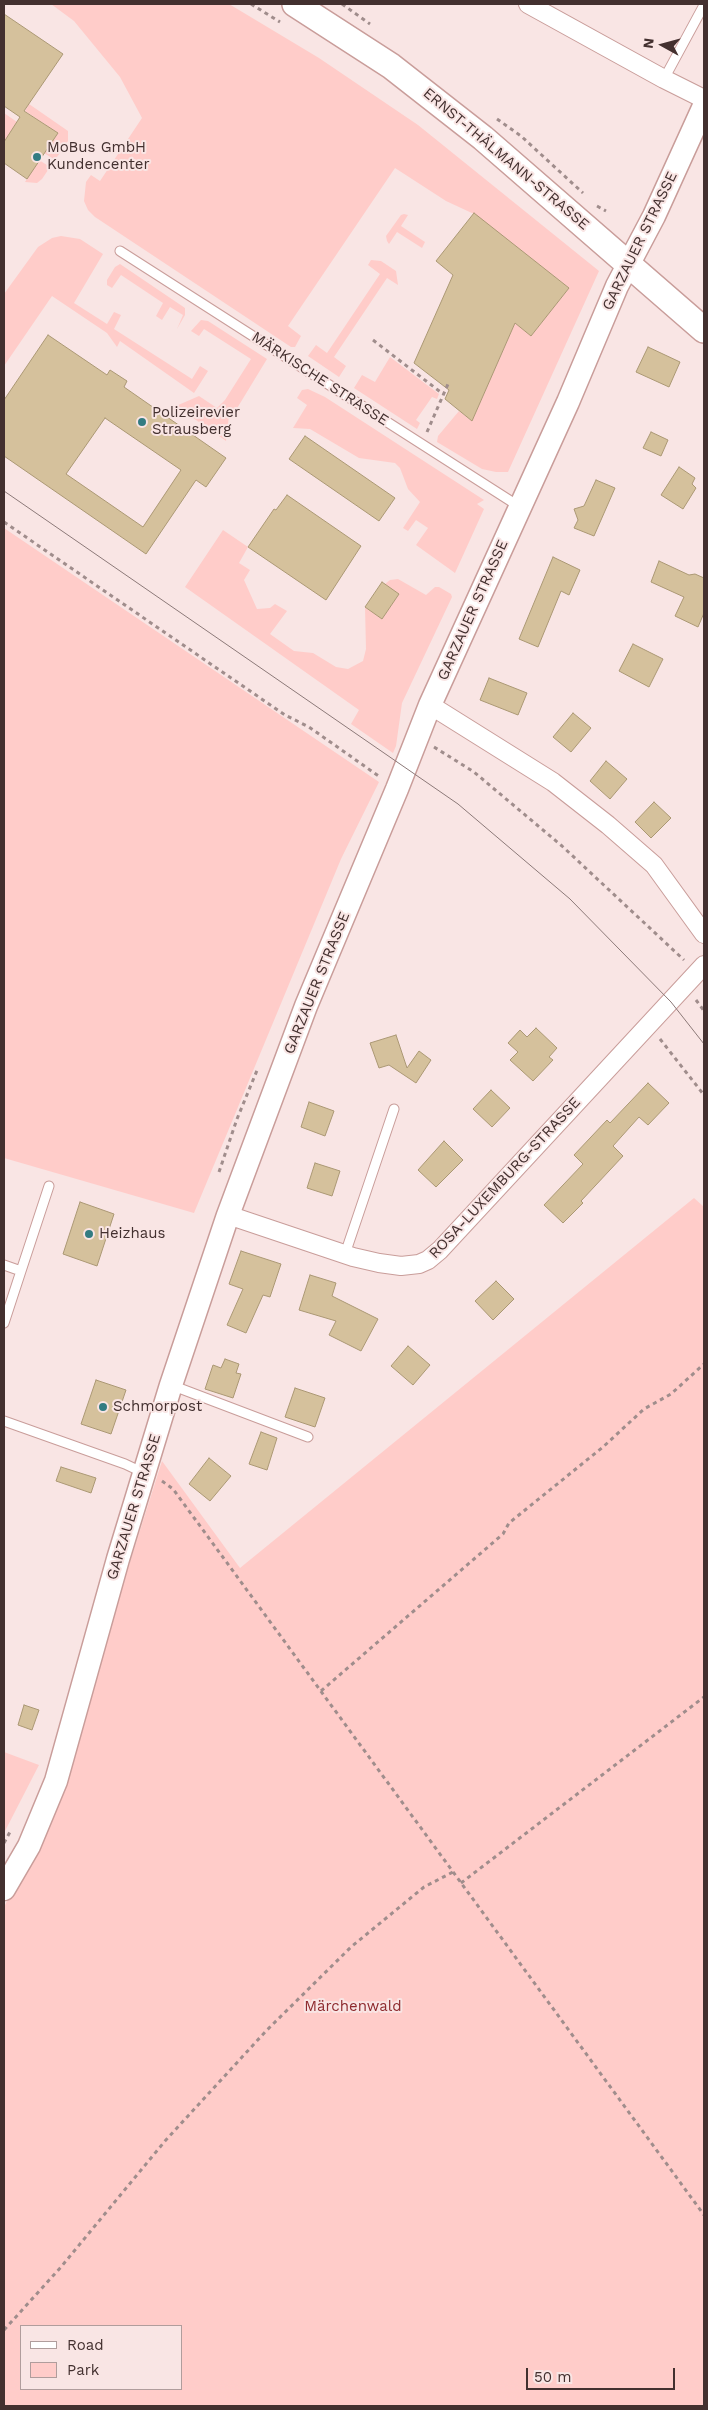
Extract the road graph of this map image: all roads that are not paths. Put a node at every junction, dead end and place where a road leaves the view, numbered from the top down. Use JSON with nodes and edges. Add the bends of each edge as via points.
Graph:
{"nodes":[{"id":1,"x":528,"y":4,"type":"edge"},
{"id":2,"x":704,"y":5,"type":"edge"},
{"id":3,"x":291,"y":15,"type":"edge"},
{"id":4,"x":664,"y":79,"type":"junction"},
{"id":5,"x":704,"y":99,"type":"edge"},
{"id":6,"x":704,"y":106,"type":"edge"},
{"id":7,"x":120,"y":251,"type":"dead end"},
{"id":8,"x":629,"y":262,"type":"junction"},
{"id":9,"x":704,"y":330,"type":"edge"},
{"id":10,"x":520,"y":507,"type":"junction"},
{"id":11,"x":430,"y":704,"type":"junction"},
{"id":12,"x":704,"y":934,"type":"edge"},
{"id":13,"x":701,"y":969,"type":"edge"},
{"id":14,"x":394,"y":1109,"type":"dead end"},
{"id":15,"x":49,"y":1186,"type":"dead end"},
{"id":16,"x":228,"y":1215,"type":"junction"},
{"id":17,"x":345,"y":1254,"type":"junction"},
{"id":18,"x":4,"y":1265,"type":"edge"},
{"id":19,"x":21,"y":1271,"type":"junction"},
{"id":20,"x":4,"y":1323,"type":"edge"},
{"id":21,"x":171,"y":1385,"type":"junction"},
{"id":22,"x":4,"y":1421,"type":"edge"},
{"id":23,"x":308,"y":1437,"type":"dead end"},
{"id":24,"x":144,"y":1472,"type":"junction"},
{"id":25,"x":4,"y":1889,"type":"edge"}],
"edges":[{"from":1,"to":4,"type":"street"},
{"from":2,"to":4,"type":"lane"},
{"from":3,"to":8,"type":"main road","name":"ERNST-THÄLMANN-STRASSE","via":[[406,78],[483,138]]},
{"from":4,"to":5,"type":"street"},
{"from":6,"to":8,"type":"street","name":"GARZAUER STRASSE","via":[[654,216]]},
{"from":7,"to":10,"type":"lane","name":"MÄRKISCHE STRASSE"},
{"from":8,"to":9,"type":"main road","name":"ERNST-THÄLMANN-STRASSE"},
{"from":8,"to":10,"type":"street","name":"GARZAUER STRASSE"},
{"from":10,"to":11,"type":"street","name":"GARZAUER STRASSE"},
{"from":11,"to":12,"type":"street","via":[[553,782],[608,825],[654,865]]},
{"from":11,"to":16,"type":"street","name":"GARZAUER STRASSE","via":[[306,1006]]},
{"from":13,"to":17,"type":"street","name":"ROSA-LUXEMBURG-STRASSE","via":[[428,1260],[401,1266]]},
{"from":14,"to":17,"type":"lane"},
{"from":15,"to":19,"type":"lane"},
{"from":16,"to":17,"type":"street","name":"ROSA-LUXEMBURG-STRASSE"},
{"from":16,"to":21,"type":"street","name":"GARZAUER STRASSE"},
{"from":18,"to":19,"type":"lane"},
{"from":19,"to":20,"type":"lane"},
{"from":21,"to":23,"type":"lane"},
{"from":21,"to":24,"type":"street","name":"GARZAUER STRASSE"},
{"from":22,"to":24,"type":"lane"},
{"from":24,"to":25,"type":"street","name":"GARZAUER STRASSE","via":[[56,1781],[29,1846]]}]}
